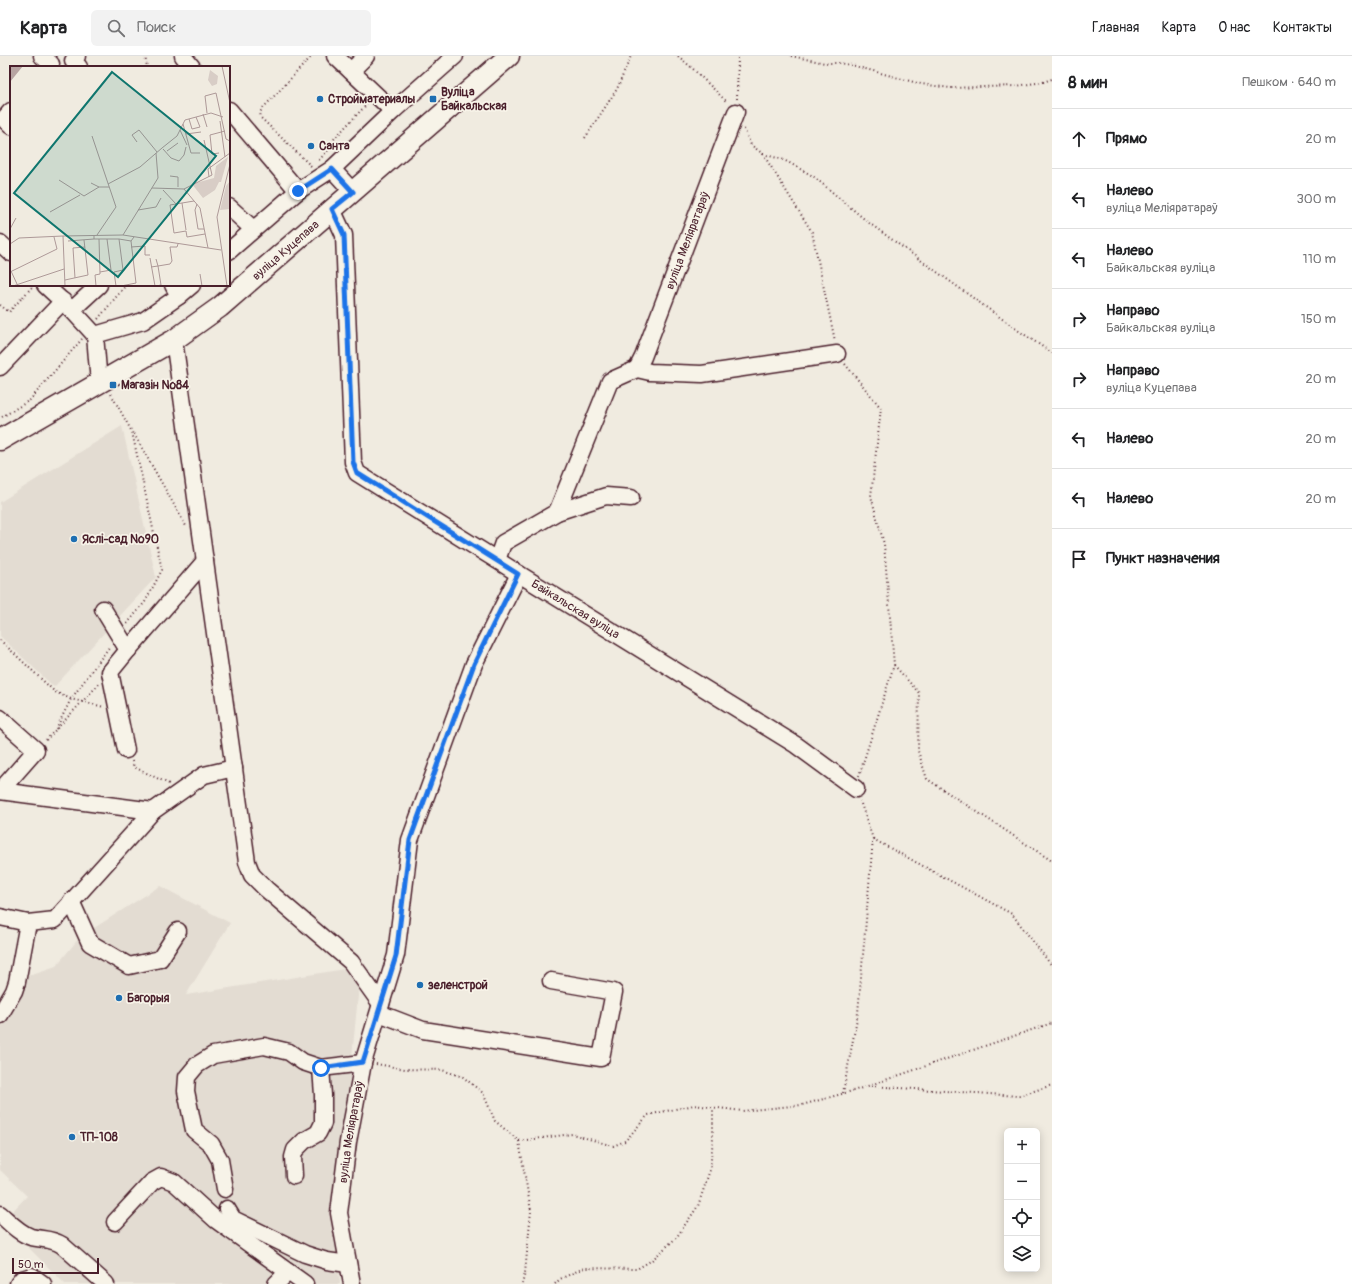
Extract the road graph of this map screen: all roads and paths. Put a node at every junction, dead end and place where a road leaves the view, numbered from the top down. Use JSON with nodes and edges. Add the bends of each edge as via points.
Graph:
{"nodes":[{"id":1,"x":42,"y":56,"type":"edge"},
{"id":2,"x":77,"y":56,"type":"edge"},
{"id":3,"x":145,"y":56,"type":"edge"},
{"id":4,"x":183,"y":56,"type":"edge"},
{"id":5,"x":312,"y":56,"type":"edge"},
{"id":6,"x":335,"y":56,"type":"edge"},
{"id":7,"x":366,"y":56,"type":"edge"},
{"id":8,"x":455,"y":56,"type":"edge"},
{"id":9,"x":508,"y":56,"type":"edge"},
{"id":10,"x":631,"y":56,"type":"edge"},
{"id":11,"x":678,"y":56,"type":"edge"},
{"id":12,"x":738,"y":56,"type":"edge"},
{"id":13,"x":791,"y":56,"type":"edge"},
{"id":14,"x":50,"y":66,"type":"edge"},
{"id":15,"x":78,"y":66,"type":"edge"},
{"id":16,"x":147,"y":66,"type":"edge"},
{"id":17,"x":191,"y":66,"type":"edge"},
{"id":18,"x":351,"y":71,"type":"junction"},
{"id":19,"x":1052,"y":79,"type":"edge"},
{"id":20,"x":370,"y":99,"type":"dead end"},
{"id":21,"x":230,"y":111,"type":"edge"},
{"id":22,"x":393,"y":111,"type":"junction"},
{"id":23,"x":10,"y":112,"type":"edge"},
{"id":24,"x":736,"y":112,"type":"junction"},
{"id":25,"x":10,"y":125,"type":"edge"},
{"id":26,"x":584,"y":138,"type":"dead end"},
{"id":27,"x":763,"y":154,"type":"junction"},
{"id":28,"x":325,"y":165,"type":"junction"},
{"id":29,"x":314,"y":166,"type":"dead end"},
{"id":30,"x":298,"y":191,"type":"junction"},
{"id":31,"x":353,"y":192,"type":"junction"},
{"id":32,"x":230,"y":208,"type":"edge"},
{"id":33,"x":332,"y":209,"type":"junction"},
{"id":34,"x":253,"y":229,"type":"junction"},
{"id":35,"x":0,"y":242,"type":"edge"},
{"id":36,"x":230,"y":250,"type":"edge"},
{"id":37,"x":10,"y":252,"type":"edge"},
{"id":38,"x":33,"y":286,"type":"edge"},
{"id":39,"x":46,"y":286,"type":"edge"},
{"id":40,"x":97,"y":286,"type":"edge"},
{"id":41,"x":125,"y":286,"type":"edge"},
{"id":42,"x":189,"y":286,"type":"edge"},
{"id":43,"x":176,"y":291,"type":"edge"},
{"id":44,"x":0,"y":305,"type":"edge"},
{"id":45,"x":67,"y":306,"type":"junction"},
{"id":46,"x":93,"y":332,"type":"junction"},
{"id":47,"x":174,"y":340,"type":"junction"},
{"id":48,"x":1052,"y":353,"type":"edge"},
{"id":49,"x":837,"y":354,"type":"junction"},
{"id":50,"x":0,"y":367,"type":"edge"},
{"id":51,"x":637,"y":369,"type":"junction"},
{"id":52,"x":101,"y":382,"type":"junction"},
{"id":53,"x":2,"y":417,"type":"dead end"},
{"id":54,"x":132,"y":432,"type":"junction"},
{"id":55,"x":0,"y":440,"type":"edge"},
{"id":56,"x":631,"y":498,"type":"dead end"},
{"id":57,"x":557,"y":512,"type":"junction"},
{"id":58,"x":186,"y":527,"type":"dead end"},
{"id":59,"x":497,"y":560,"type":"junction"},
{"id":60,"x":205,"y":561,"type":"junction"},
{"id":61,"x":518,"y":574,"type":"junction"},
{"id":62,"x":103,"y":609,"type":"dead end"},
{"id":63,"x":119,"y":634,"type":"junction"},
{"id":64,"x":0,"y":640,"type":"edge"},
{"id":65,"x":128,"y":650,"type":"junction"},
{"id":66,"x":894,"y":665,"type":"junction"},
{"id":67,"x":110,"y":672,"type":"junction"},
{"id":68,"x":71,"y":699,"type":"junction"},
{"id":69,"x":82,"y":702,"type":"junction"},
{"id":70,"x":118,"y":711,"type":"junction"},
{"id":71,"x":0,"y":718,"type":"edge"},
{"id":72,"x":56,"y":729,"type":"junction"},
{"id":73,"x":36,"y":750,"type":"junction"},
{"id":74,"x":126,"y":750,"type":"joint"},
{"id":75,"x":234,"y":768,"type":"junction"},
{"id":76,"x":856,"y":789,"type":"junction"},
{"id":77,"x":182,"y":790,"type":"junction"},
{"id":78,"x":0,"y":791,"type":"edge"},
{"id":79,"x":153,"y":811,"type":"junction"},
{"id":80,"x":872,"y":839,"type":"junction"},
{"id":81,"x":1052,"y":861,"type":"edge"},
{"id":82,"x":71,"y":902,"type":"junction"},
{"id":83,"x":0,"y":917,"type":"edge"},
{"id":84,"x":28,"y":923,"type":"junction"},
{"id":85,"x":178,"y":931,"type":"dead end"},
{"id":86,"x":1052,"y":966,"type":"edge"},
{"id":87,"x":550,"y":981,"type":"dead end"},
{"id":88,"x":380,"y":1009,"type":"junction"},
{"id":89,"x":0,"y":1015,"type":"edge"},
{"id":90,"x":1052,"y":1023,"type":"edge"},
{"id":91,"x":363,"y":1062,"type":"junction"},
{"id":92,"x":321,"y":1068,"type":"junction"},
{"id":93,"x":1052,"y":1085,"type":"edge"},
{"id":94,"x":869,"y":1086,"type":"junction"},
{"id":95,"x":843,"y":1093,"type":"junction"},
{"id":96,"x":713,"y":1108,"type":"junction"},
{"id":97,"x":518,"y":1141,"type":"junction"},
{"id":98,"x":294,"y":1176,"type":"dead end"},
{"id":99,"x":225,"y":1189,"type":"dead end"},
{"id":100,"x":227,"y":1209,"type":"dead end"},
{"id":101,"x":0,"y":1214,"type":"edge"},
{"id":102,"x":115,"y":1222,"type":"dead end"},
{"id":103,"x":348,"y":1264,"type":"junction"},
{"id":104,"x":288,"y":1272,"type":"junction"},
{"id":105,"x":18,"y":1284,"type":"edge"},
{"id":106,"x":42,"y":1284,"type":"edge"},
{"id":107,"x":106,"y":1284,"type":"edge"},
{"id":108,"x":276,"y":1284,"type":"edge"},
{"id":109,"x":305,"y":1284,"type":"edge"},
{"id":110,"x":352,"y":1284,"type":"edge"},
{"id":111,"x":522,"y":1284,"type":"edge"},
{"id":112,"x":555,"y":1284,"type":"edge"}],
"edges":[{"from":1,"to":14,"type":"street","via":[[51,64]]},
{"from":2,"to":15,"type":"street","via":[[72,61]]},
{"from":3,"to":16,"type":"path"},
{"from":4,"to":17,"type":"street"},
{"from":5,"to":29,"type":"path","via":[[263,108],[260,115],[312,167]]},
{"from":6,"to":18,"type":"street"},
{"from":7,"to":18,"type":"street"},
{"from":8,"to":22,"type":"street"},
{"from":9,"to":31,"type":"main road","name":"вуліца Куцепава"},
{"from":10,"to":26,"type":"path","via":[[617,89]]},
{"from":11,"to":24,"type":"path"},
{"from":12,"to":24,"type":"path"},
{"from":13,"to":19,"type":"path","via":[[851,65],[921,84],[950,88],[1016,86]]},
{"from":18,"to":22,"type":"street"},
{"from":20,"to":28,"type":"path","via":[[334,138]]},
{"from":21,"to":30,"type":"street"},
{"from":22,"to":28,"type":"street"},
{"from":23,"to":25,"type":"street","via":[[4,119]]},
{"from":24,"to":27,"type":"path","via":[[751,145]]},
{"from":24,"to":51,"type":"street","name":"вуліца Меліяратараў"},
{"from":27,"to":48,"type":"path","via":[[784,160],[813,176],[868,223]]},
{"from":27,"to":49,"type":"path","via":[[812,232]]},
{"from":28,"to":30,"type":"street"},
{"from":28,"to":31,"type":"street"},
{"from":30,"to":34,"type":"street"},
{"from":31,"to":33,"type":"main road","name":"вуліца Куцепава"},
{"from":32,"to":34,"type":"street"},
{"from":33,"to":47,"type":"main road","name":"вуліца Куцепава","via":[[220,307]]},
{"from":33,"to":59,"type":"street","name":"Байкальская вуліца","via":[[344,235],[353,462],[357,473]]},
{"from":34,"to":36,"type":"street"},
{"from":35,"to":37,"type":"street"},
{"from":38,"to":44,"type":"path","via":[[9,312]]},
{"from":39,"to":45,"type":"street"},
{"from":40,"to":45,"type":"street"},
{"from":41,"to":46,"type":"path"},
{"from":42,"to":43,"type":"street"},
{"from":43,"to":46,"type":"street","via":[[143,321]]},
{"from":45,"to":46,"type":"street"},
{"from":45,"to":50,"type":"street"},
{"from":46,"to":52,"type":"street"},
{"from":46,"to":53,"type":"path","via":[[30,400]]},
{"from":47,"to":52,"type":"main road","name":"вуліца Куцепава"},
{"from":47,"to":60,"type":"street"},
{"from":49,"to":51,"type":"street","via":[[702,374]]},
{"from":49,"to":66,"type":"path","via":[[881,408],[871,496],[884,544]]},
{"from":51,"to":57,"type":"street","via":[[610,381]]},
{"from":52,"to":54,"type":"path"},
{"from":52,"to":55,"type":"main road","name":"вуліца Куцепава"},
{"from":54,"to":58,"type":"path"},
{"from":54,"to":63,"type":"path","via":[[162,570],[145,602]]},
{"from":56,"to":57,"type":"street","via":[[606,496]]},
{"from":57,"to":59,"type":"street","via":[[503,543]]},
{"from":59,"to":61,"type":"street","name":"Байкальская вуліца"},
{"from":60,"to":65,"type":"street"},
{"from":60,"to":75,"type":"street"},
{"from":61,"to":76,"type":"street","name":"Байкальская вуліца","via":[[796,745]]},
{"from":61,"to":88,"type":"street","name":"вуліца Меліяратараў","via":[[474,664],[410,840],[396,956]]},
{"from":62,"to":63,"type":"street"},
{"from":63,"to":65,"type":"street"},
{"from":63,"to":68,"type":"path"},
{"from":64,"to":68,"type":"path","via":[[55,692]]},
{"from":65,"to":67,"type":"street"},
{"from":66,"to":76,"type":"path"},
{"from":66,"to":81,"type":"path","via":[[919,693],[918,751],[927,779]]},
{"from":67,"to":69,"type":"path"},
{"from":67,"to":70,"type":"street"},
{"from":68,"to":69,"type":"path"},
{"from":68,"to":72,"type":"path"},
{"from":69,"to":70,"type":"path"},
{"from":69,"to":72,"type":"path"},
{"from":70,"to":74,"type":"street"},
{"from":71,"to":73,"type":"street"},
{"from":72,"to":73,"type":"path"},
{"from":73,"to":78,"type":"street"},
{"from":74,"to":77,"type":"path","via":[[134,767]]},
{"from":75,"to":77,"type":"street","via":[[204,775]]},
{"from":75,"to":88,"type":"street","via":[[247,862],[252,875],[351,962]]},
{"from":76,"to":80,"type":"path"},
{"from":77,"to":79,"type":"street"},
{"from":78,"to":79,"type":"street"},
{"from":79,"to":82,"type":"street"},
{"from":80,"to":86,"type":"path","via":[[1012,914]]},
{"from":80,"to":95,"type":"path","via":[[858,1013]]},
{"from":82,"to":84,"type":"street","via":[[55,920]]},
{"from":82,"to":85,"type":"street","via":[[90,943],[129,966],[160,959]]},
{"from":83,"to":84,"type":"street"},
{"from":84,"to":89,"type":"street","via":[[17,982]]},
{"from":87,"to":88,"type":"street","via":[[614,992],[601,1058],[423,1030]]},
{"from":88,"to":91,"type":"street","name":"вуліца Меліяратараў"},
{"from":90,"to":94,"type":"path"},
{"from":91,"to":92,"type":"street"},
{"from":91,"to":97,"type":"path","via":[[405,1069],[442,1070],[463,1077],[483,1092],[495,1121]]},
{"from":91,"to":103,"type":"street","name":"вуліца Меліяратараў","via":[[348,1142],[339,1213]]},
{"from":92,"to":98,"type":"street","via":[[323,1123],[318,1133],[295,1150]]},
{"from":92,"to":99,"type":"street","via":[[303,1062],[290,1052],[264,1046],[213,1055],[197,1065],[187,1077],[186,1091],[194,1130],[211,1144],[220,1160]]},
{"from":93,"to":94,"type":"path","via":[[1019,1096]]},
{"from":94,"to":95,"type":"path"},
{"from":95,"to":96,"type":"path","via":[[802,1106],[742,1111]]},
{"from":96,"to":97,"type":"path","via":[[694,1105],[648,1115],[625,1141],[613,1146],[572,1134]]},
{"from":96,"to":112,"type":"path","via":[[710,1170],[698,1206],[676,1238],[637,1270],[584,1268]]},
{"from":97,"to":111,"type":"path","via":[[531,1211]]},
{"from":100,"to":103,"type":"street","via":[[233,1219],[305,1254]]},
{"from":101,"to":107,"type":"street","via":[[30,1236],[55,1240]]},
{"from":102,"to":104,"type":"street","via":[[152,1182],[161,1177],[174,1182],[216,1220]]},
{"from":103,"to":110,"type":"street","name":"вуліца Меліяратараў"},
{"from":104,"to":108,"type":"street"},
{"from":104,"to":109,"type":"street"},
{"from":105,"to":106,"type":"street","via":[[22,1279],[32,1276]]}]}
